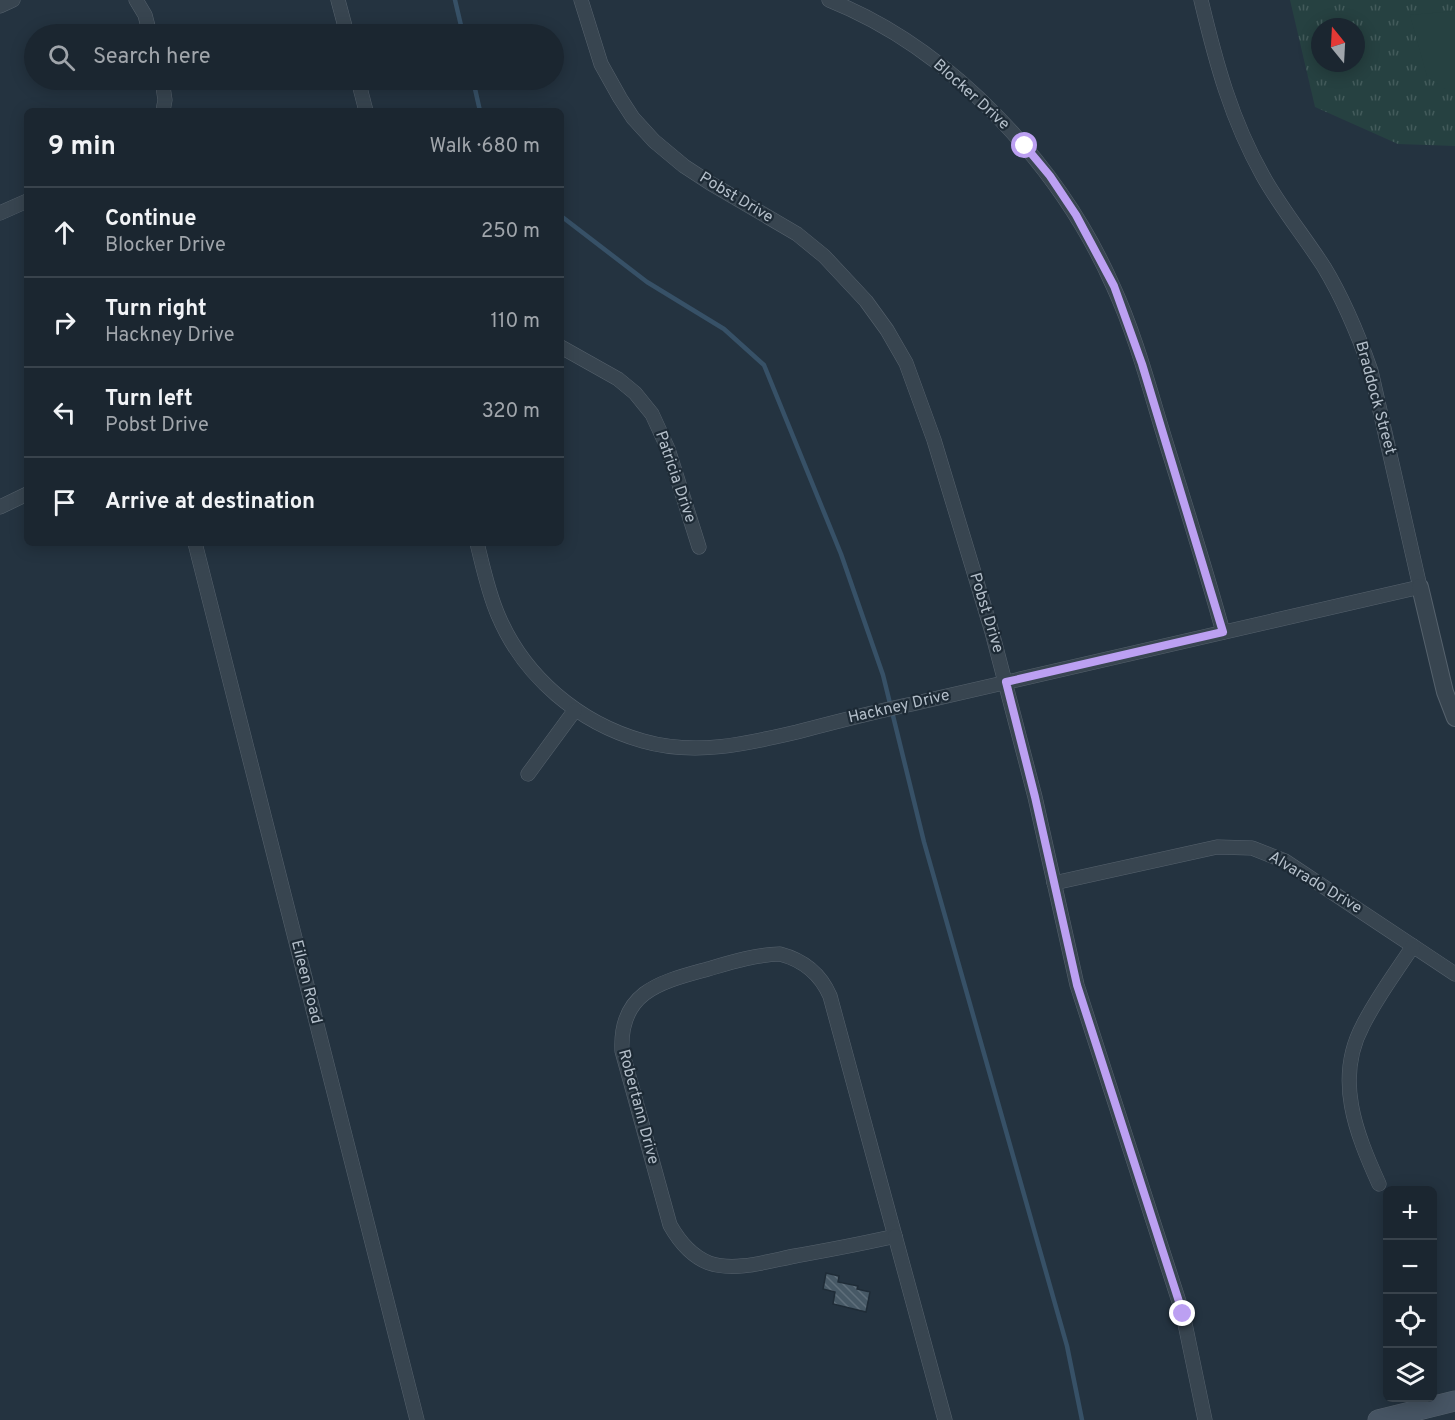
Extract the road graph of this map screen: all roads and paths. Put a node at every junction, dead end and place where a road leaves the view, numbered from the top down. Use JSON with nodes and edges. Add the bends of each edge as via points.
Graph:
{"nodes":[{"id":1,"x":13,"y":0,"type":"edge"},
{"id":2,"x":136,"y":0,"type":"edge"},
{"id":3,"x":338,"y":0,"type":"edge"},
{"id":4,"x":581,"y":0,"type":"edge"},
{"id":5,"x":829,"y":0,"type":"edge"},
{"id":6,"x":1201,"y":0,"type":"edge"},
{"id":7,"x":0,"y":6,"type":"edge"},
{"id":8,"x":147,"y":24,"type":"edge"},
{"id":9,"x":344,"y":24,"type":"edge"},
{"id":10,"x":164,"y":90,"type":"edge"},
{"id":11,"x":361,"y":90,"type":"edge"},
{"id":12,"x":164,"y":108,"type":"edge"},
{"id":13,"x":365,"y":108,"type":"edge"},
{"id":14,"x":24,"y":202,"type":"edge"},
{"id":15,"x":0,"y":213,"type":"edge"},
{"id":16,"x":564,"y":349,"type":"edge"},
{"id":17,"x":24,"y":495,"type":"edge"},
{"id":18,"x":0,"y":507,"type":"edge"},
{"id":19,"x":196,"y":546,"type":"edge"},
{"id":20,"x":478,"y":546,"type":"edge"},
{"id":21,"x":699,"y":547,"type":"dead end"},
{"id":22,"x":1420,"y":587,"type":"junction"},
{"id":23,"x":1223,"y":632,"type":"junction"},
{"id":24,"x":1006,"y":682,"type":"junction"},
{"id":25,"x":575,"y":710,"type":"junction"},
{"id":26,"x":1455,"y":718,"type":"edge"},
{"id":27,"x":528,"y":774,"type":"dead end"},
{"id":28,"x":1054,"y":883,"type":"junction"},
{"id":29,"x":1413,"y":946,"type":"junction"},
{"id":30,"x":1455,"y":974,"type":"edge"},
{"id":31,"x":1379,"y":1184,"type":"dead end"},
{"id":32,"x":895,"y":1236,"type":"junction"},
{"id":33,"x":1455,"y":1401,"type":"edge"},
{"id":34,"x":417,"y":1420,"type":"edge"},
{"id":35,"x":945,"y":1420,"type":"edge"},
{"id":36,"x":1205,"y":1420,"type":"edge"},
{"id":37,"x":1378,"y":1420,"type":"edge"}],
"edges":[{"from":1,"to":7,"type":"street"},
{"from":2,"to":8,"type":"street"},
{"from":3,"to":9,"type":"street"},
{"from":4,"to":24,"type":"street","name":"Pobst Drive","via":[[602,64],[633,118],[654,141],[710,183],[797,234],[824,256],[887,330],[916,389]]},
{"from":5,"to":23,"type":"street","name":"Blocker Drive","via":[[905,40],[983,102],[1050,176],[1076,215],[1125,314]]},
{"from":6,"to":22,"type":"street","name":"Braddock Street","via":[[1220,78],[1246,143],[1345,304],[1359,338],[1371,371]]},
{"from":10,"to":12,"type":"street"},
{"from":11,"to":13,"type":"street"},
{"from":14,"to":15,"type":"street"},
{"from":16,"to":21,"type":"street","name":"Patricia Drive","via":[[618,379],[652,414],[668,449]]},
{"from":17,"to":18,"type":"street"},
{"from":19,"to":34,"type":"street","name":"Eileen Road"},
{"from":20,"to":25,"type":"street","name":"Hackney Drive","via":[[498,616],[511,640],[543,681]]},
{"from":22,"to":23,"type":"street","name":"Hackney Drive"},
{"from":22,"to":26,"type":"street","name":"Braddock Street"},
{"from":23,"to":24,"type":"street","name":"Hackney Drive"},
{"from":24,"to":25,"type":"street","name":"Hackney Drive","via":[[747,744],[697,748],[635,739]]},
{"from":24,"to":28,"type":"street","name":"Pobst Drive"},
{"from":25,"to":27,"type":"street"},
{"from":28,"to":29,"type":"street","name":"Alvarado Drive","via":[[1217,847],[1251,848],[1285,861]]},
{"from":28,"to":36,"type":"street","name":"Pobst Drive","via":[[1077,985],[1183,1314]]},
{"from":29,"to":30,"type":"street","name":"Alvarado Drive"},
{"from":29,"to":31,"type":"street","via":[[1363,1024],[1349,1073],[1352,1113]]},
{"from":32,"to":32,"type":"street","name":"Robertann Drive","via":[[732,1266],[707,1262],[685,1247],[670,1225],[622,1051],[623,1026],[635,1001],[662,982],[744,958],[780,954],[810,968],[830,996]]},
{"from":32,"to":35,"type":"street","name":"Robertann Drive"},
{"from":33,"to":37,"type":"main road"}]}
